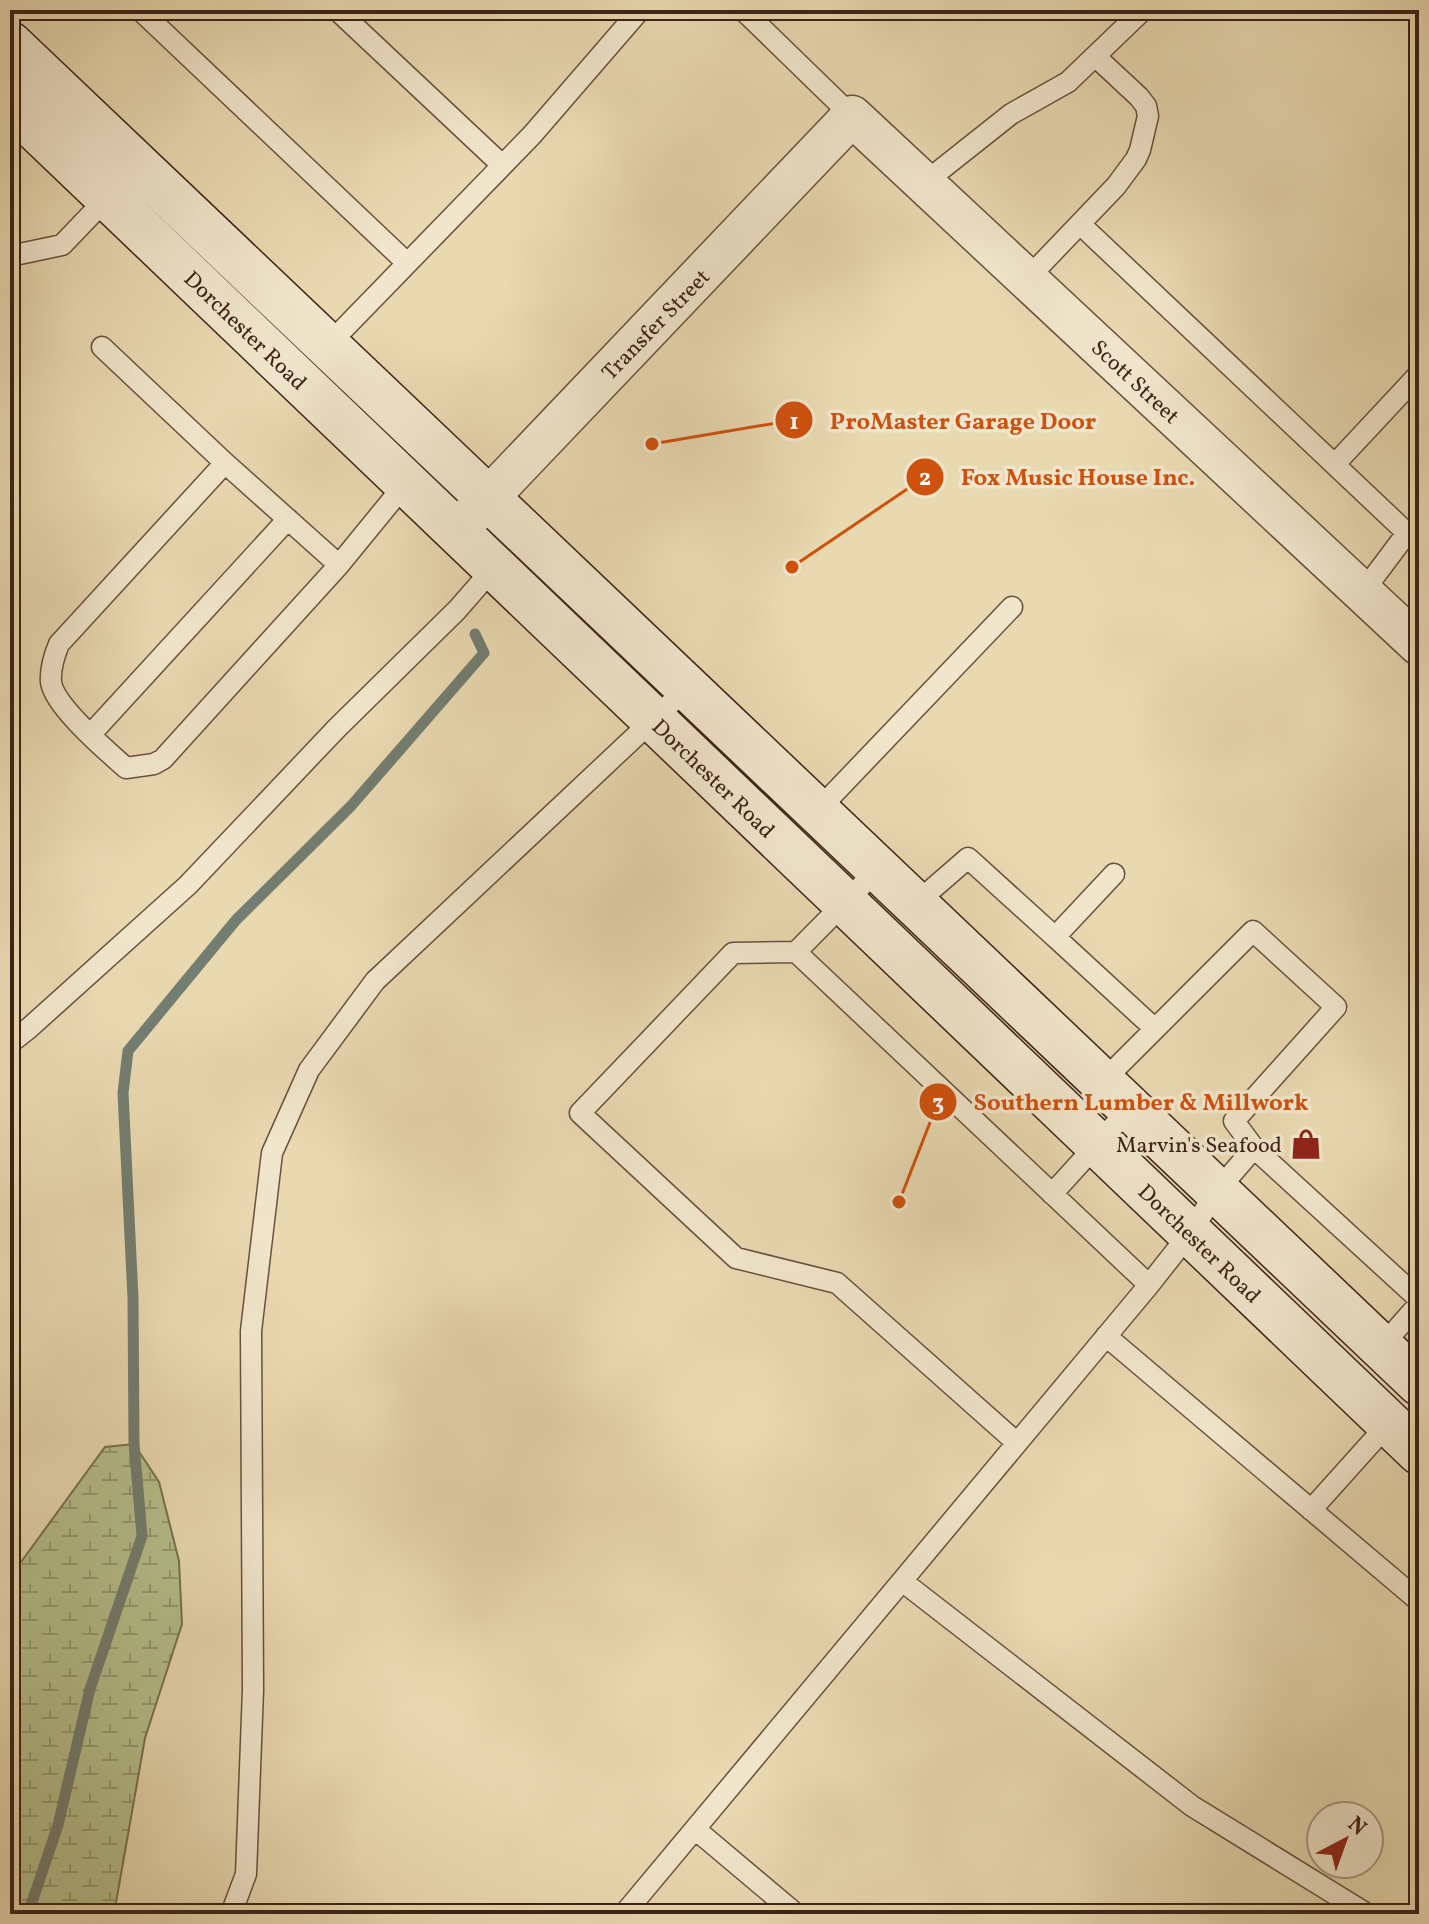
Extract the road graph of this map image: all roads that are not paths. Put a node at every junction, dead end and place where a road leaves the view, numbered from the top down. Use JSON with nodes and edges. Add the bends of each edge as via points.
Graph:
{"nodes":[{"id":1,"x":140,"y":10,"type":"edge"},
{"id":2,"x":337,"y":10,"type":"edge"},
{"id":3,"x":640,"y":10,"type":"edge"},
{"id":4,"x":743,"y":10,"type":"edge"},
{"id":5,"x":1143,"y":10,"type":"edge"},
{"id":6,"x":10,"y":44,"type":"edge"},
{"id":7,"x":1095,"y":56,"type":"junction"},
{"id":8,"x":10,"y":104,"type":"edge"},
{"id":9,"x":852,"y":116,"type":"junction"},
{"id":10,"x":502,"y":165,"type":"junction"},
{"id":11,"x":924,"y":183,"type":"junction"},
{"id":12,"x":107,"y":198,"type":"junction"},
{"id":13,"x":1080,"y":224,"type":"junction"},
{"id":14,"x":10,"y":256,"type":"edge"},
{"id":15,"x":407,"y":263,"type":"junction"},
{"id":16,"x":1027,"y":279,"type":"junction"},
{"id":17,"x":328,"y":345,"type":"junction"},
{"id":18,"x":102,"y":347,"type":"dead end"},
{"id":19,"x":1419,"y":374,"type":"edge"},
{"id":20,"x":225,"y":463,"type":"junction"},
{"id":21,"x":1335,"y":464,"type":"junction"},
{"id":22,"x":406,"y":483,"type":"junction"},
{"id":23,"x":488,"y":498,"type":"junction"},
{"id":24,"x":288,"y":519,"type":"junction"},
{"id":25,"x":456,"y":531,"type":"junction"},
{"id":26,"x":526,"y":534,"type":"junction"},
{"id":27,"x":339,"y":565,"type":"junction"},
{"id":28,"x":494,"y":567,"type":"junction"},
{"id":29,"x":1362,"y":593,"type":"junction"},
{"id":30,"x":1012,"y":607,"type":"dead end"},
{"id":31,"x":1419,"y":645,"type":"edge"},
{"id":32,"x":687,"y":688,"type":"junction"},
{"id":33,"x":652,"y":719,"type":"junction"},
{"id":34,"x":90,"y":735,"type":"junction"},
{"id":35,"x":817,"y":811,"type":"junction"},
{"id":36,"x":878,"y":869,"type":"junction"},
{"id":37,"x":1114,"y":874,"type":"dead end"},
{"id":38,"x":844,"y":902,"type":"junction"},
{"id":39,"x":915,"y":904,"type":"junction"},
{"id":40,"x":1055,"y":937,"type":"junction"},
{"id":41,"x":796,"y":952,"type":"junction"},
{"id":42,"x":1155,"y":1029,"type":"junction"},
{"id":43,"x":10,"y":1043,"type":"edge"},
{"id":44,"x":1116,"y":1095,"type":"junction"},
{"id":45,"x":1096,"y":1144,"type":"junction"},
{"id":46,"x":1254,"y":1148,"type":"junction"},
{"id":47,"x":1217,"y":1191,"type":"junction"},
{"id":48,"x":1052,"y":1194,"type":"junction"},
{"id":49,"x":1190,"y":1233,"type":"junction"},
{"id":50,"x":1149,"y":1285,"type":"junction"},
{"id":51,"x":1419,"y":1302,"type":"edge"},
{"id":52,"x":1106,"y":1336,"type":"junction"},
{"id":53,"x":1381,"y":1347,"type":"junction"},
{"id":54,"x":1419,"y":1383,"type":"edge"},
{"id":55,"x":1404,"y":1438,"type":"edge"},
{"id":56,"x":1017,"y":1443,"type":"junction"},
{"id":57,"x":1311,"y":1510,"type":"junction"},
{"id":58,"x":902,"y":1581,"type":"junction"},
{"id":59,"x":1419,"y":1601,"type":"edge"},
{"id":60,"x":695,"y":1829,"type":"junction"},
{"id":61,"x":231,"y":1914,"type":"edge"},
{"id":62,"x":624,"y":1914,"type":"edge"},
{"id":63,"x":796,"y":1914,"type":"edge"},
{"id":64,"x":1367,"y":1914,"type":"edge"}],
"edges":[{"from":1,"to":15,"type":"lane"},
{"from":2,"to":10,"type":"lane"},
{"from":3,"to":10,"type":"lane"},
{"from":4,"to":9,"type":"lane"},
{"from":5,"to":7,"type":"lane"},
{"from":6,"to":17,"type":"main road","name":"Dorchester Road"},
{"from":7,"to":11,"type":"lane","via":[[1068,82],[1011,114]]},
{"from":7,"to":13,"type":"lane","via":[[1139,97],[1148,116],[1136,159]]},
{"from":8,"to":12,"type":"main road","name":"Dorchester Road"},
{"from":9,"to":11,"type":"street","name":"Scott Street"},
{"from":9,"to":23,"type":"street","name":"Transfer Street"},
{"from":10,"to":15,"type":"lane"},
{"from":11,"to":16,"type":"street","name":"Scott Street"},
{"from":12,"to":14,"type":"lane","via":[[62,245]]},
{"from":12,"to":22,"type":"main road","name":"Dorchester Road"},
{"from":13,"to":16,"type":"lane"},
{"from":13,"to":21,"type":"lane"},
{"from":15,"to":17,"type":"lane"},
{"from":16,"to":29,"type":"street","name":"Scott Street"},
{"from":17,"to":23,"type":"main road","name":"Dorchester Road"},
{"from":18,"to":20,"type":"lane"},
{"from":19,"to":21,"type":"lane"},
{"from":20,"to":24,"type":"lane"},
{"from":20,"to":34,"type":"lane","via":[[59,644],[51,669],[55,695]]},
{"from":21,"to":29,"type":"lane","via":[[1407,533]]},
{"from":22,"to":25,"type":"main road","name":"Dorchester Road"},
{"from":22,"to":27,"type":"lane"},
{"from":23,"to":25,"type":"street","name":"Transfer Street"},
{"from":23,"to":26,"type":"main road","name":"Dorchester Road"},
{"from":24,"to":27,"type":"lane"},
{"from":24,"to":34,"type":"lane"},
{"from":25,"to":28,"type":"main road","name":"Dorchester Road"},
{"from":26,"to":28,"type":"lane"},
{"from":26,"to":32,"type":"main road","name":"Dorchester Road"},
{"from":27,"to":34,"type":"lane","via":[[163,759],[126,768]]},
{"from":28,"to":33,"type":"main road","name":"Dorchester Road"},
{"from":28,"to":43,"type":"lane","via":[[188,885]]},
{"from":29,"to":31,"type":"street","name":"Scott Street"},
{"from":30,"to":35,"type":"lane"},
{"from":32,"to":33,"type":"lane"},
{"from":32,"to":35,"type":"main road","name":"Dorchester Road"},
{"from":33,"to":38,"type":"main road","name":"Dorchester Road"},
{"from":33,"to":61,"type":"lane","via":[[375,981],[309,1070],[272,1153],[251,1331],[253,1690],[246,1874]]},
{"from":35,"to":36,"type":"main road","name":"Dorchester Road"},
{"from":36,"to":38,"type":"lane"},
{"from":36,"to":39,"type":"main road","name":"Dorchester Road"},
{"from":37,"to":40,"type":"lane"},
{"from":38,"to":41,"type":"lane"},
{"from":38,"to":45,"type":"main road","name":"Dorchester Road"},
{"from":39,"to":40,"type":"lane","via":[[968,858]]},
{"from":39,"to":44,"type":"main road","name":"Dorchester Road"},
{"from":40,"to":42,"type":"lane"},
{"from":41,"to":48,"type":"lane"},
{"from":41,"to":56,"type":"lane","via":[[733,953],[580,1113],[736,1258],[837,1283]]},
{"from":42,"to":44,"type":"lane"},
{"from":42,"to":46,"type":"lane","via":[[1253,931],[1336,1007],[1234,1121]]},
{"from":44,"to":45,"type":"lane"},
{"from":44,"to":47,"type":"main road","name":"Dorchester Road"},
{"from":45,"to":48,"type":"lane"},
{"from":45,"to":49,"type":"main road","name":"Dorchester Road"},
{"from":46,"to":47,"type":"lane"},
{"from":46,"to":51,"type":"lane"},
{"from":47,"to":49,"type":"lane"},
{"from":47,"to":53,"type":"main road","name":"Dorchester Road"},
{"from":48,"to":50,"type":"lane"},
{"from":49,"to":50,"type":"lane"},
{"from":49,"to":55,"type":"main road","name":"Dorchester Road"},
{"from":50,"to":52,"type":"lane"},
{"from":51,"to":53,"type":"lane"},
{"from":52,"to":56,"type":"lane"},
{"from":52,"to":57,"type":"lane"},
{"from":53,"to":54,"type":"main road","name":"Dorchester Road"},
{"from":55,"to":57,"type":"lane"},
{"from":56,"to":58,"type":"lane"},
{"from":57,"to":59,"type":"lane"},
{"from":58,"to":60,"type":"lane"},
{"from":58,"to":64,"type":"lane","via":[[1192,1806]]},
{"from":60,"to":62,"type":"lane"},
{"from":60,"to":63,"type":"lane"}]}
